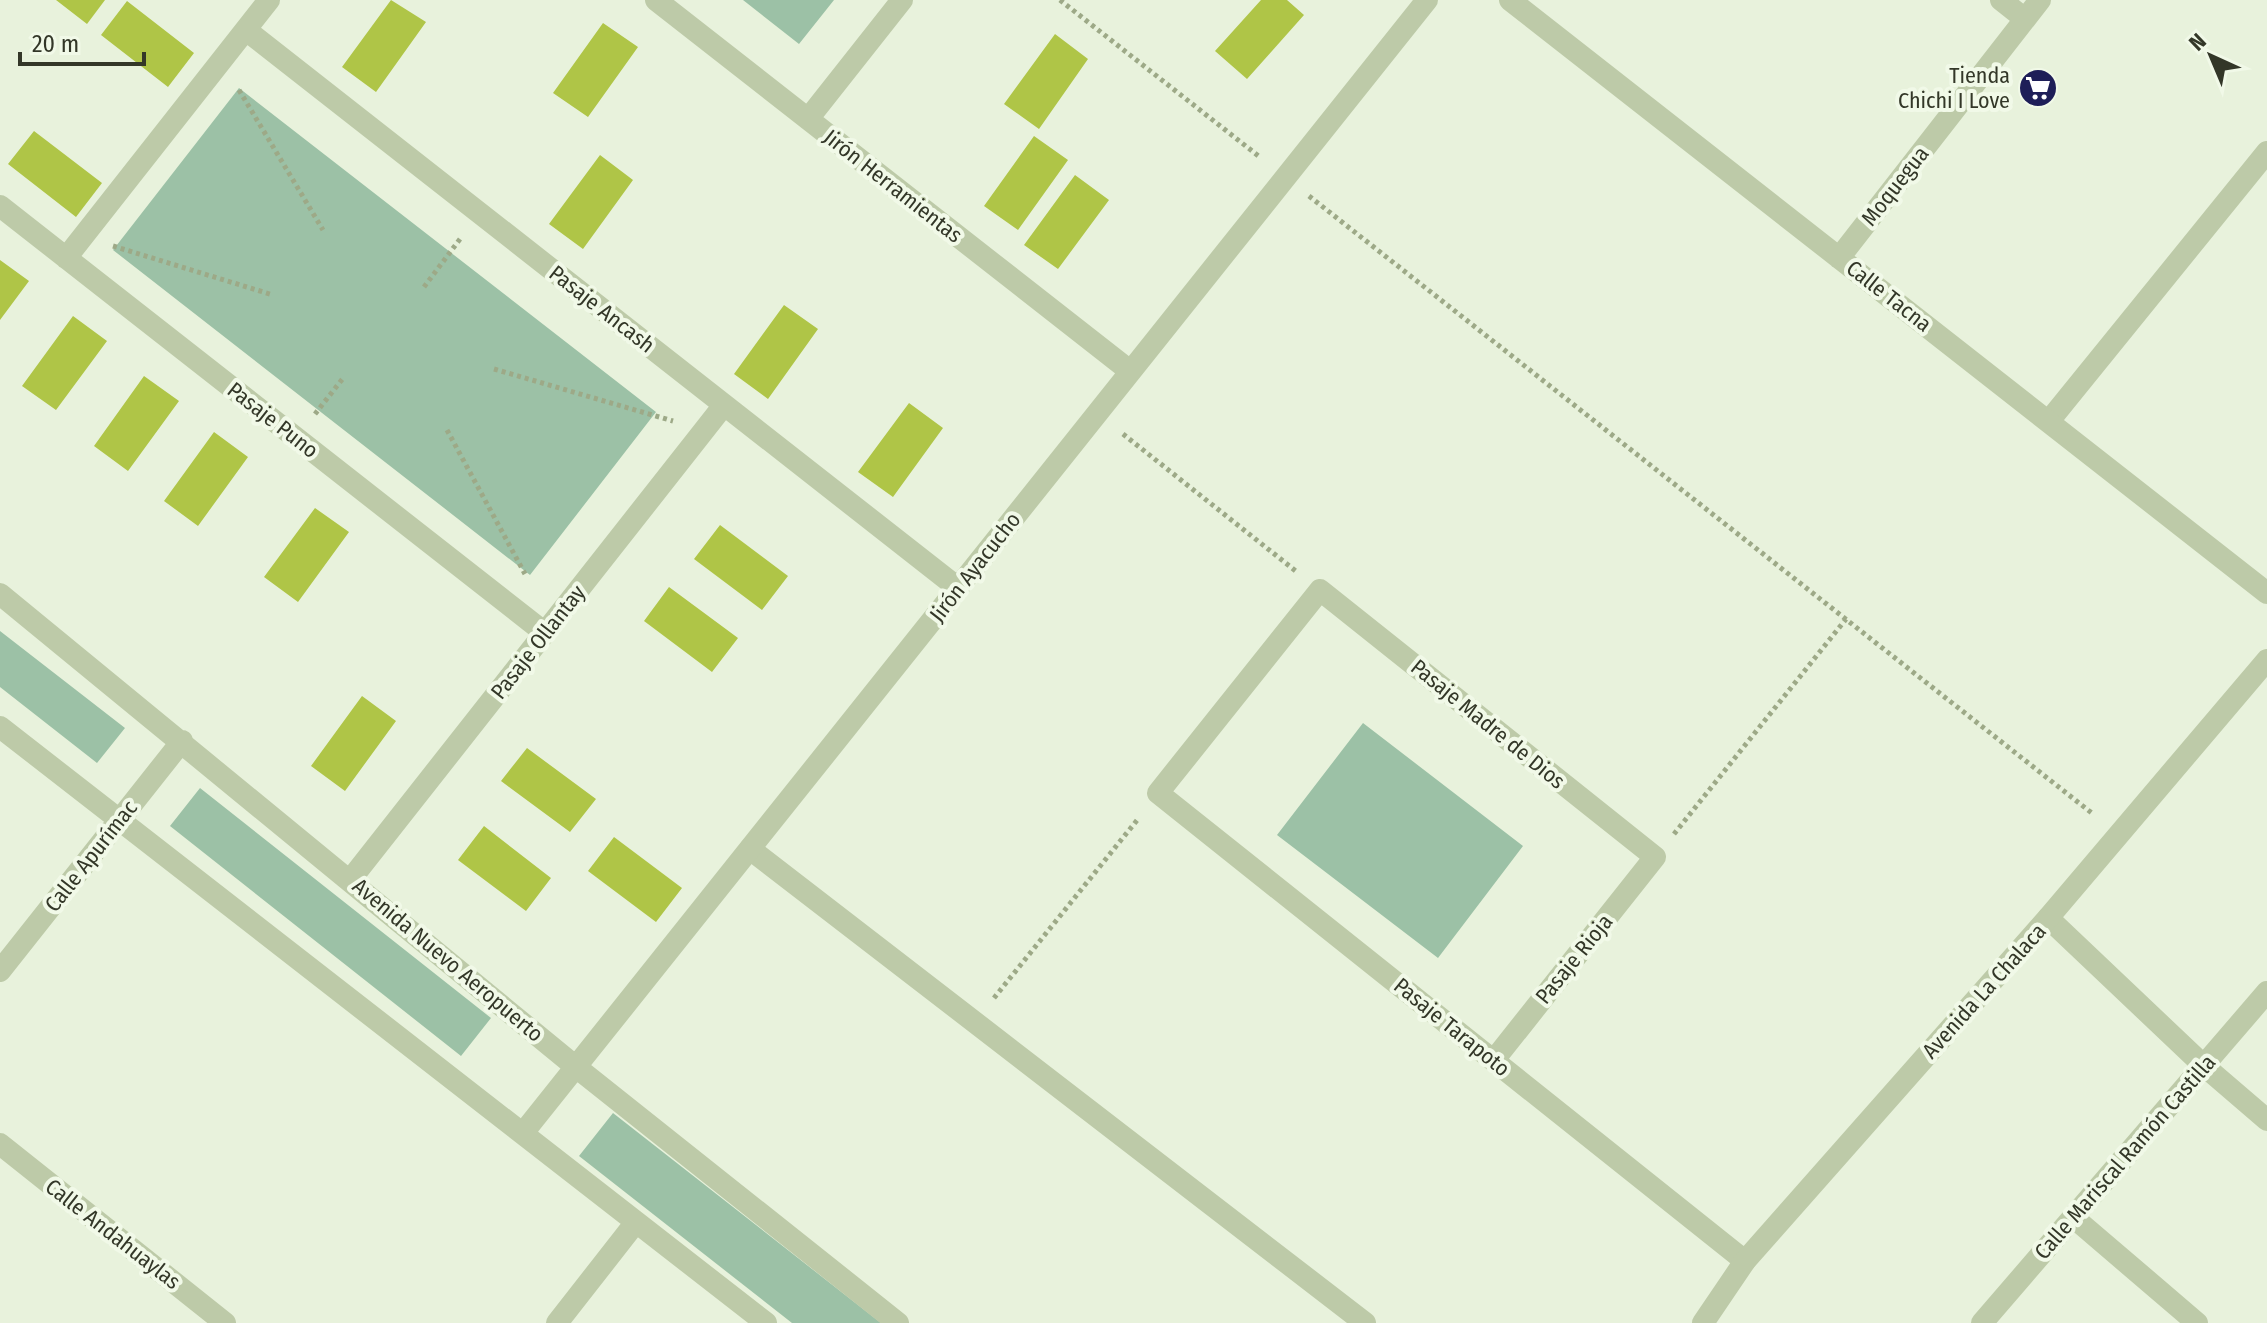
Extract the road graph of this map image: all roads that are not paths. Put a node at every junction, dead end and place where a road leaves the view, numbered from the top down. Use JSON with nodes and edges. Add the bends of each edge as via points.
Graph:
{"nodes":[{"id":1,"x":269,"y":0,"type":"edge"},
{"id":2,"x":656,"y":0,"type":"edge"},
{"id":3,"x":902,"y":0,"type":"edge"},
{"id":4,"x":1427,"y":0,"type":"edge"},
{"id":5,"x":1510,"y":0,"type":"edge"},
{"id":6,"x":2001,"y":0,"type":"edge"},
{"id":7,"x":2040,"y":0,"type":"edge"},
{"id":8,"x":2025,"y":19,"type":"junction"},
{"id":9,"x":246,"y":30,"type":"junction"},
{"id":10,"x":808,"y":119,"type":"junction"},
{"id":11,"x":2267,"y":152,"type":"edge"},
{"id":12,"x":0,"y":206,"type":"edge"},
{"id":13,"x":66,"y":258,"type":"junction"},
{"id":14,"x":1839,"y":258,"type":"junction"},
{"id":15,"x":1130,"y":371,"type":"junction"},
{"id":16,"x":724,"y":405,"type":"junction"},
{"id":17,"x":2049,"y":421,"type":"junction"},
{"id":18,"x":958,"y":588,"type":"junction"},
{"id":19,"x":2267,"y":593,"type":"edge"},
{"id":20,"x":0,"y":594,"type":"edge"},
{"id":21,"x":549,"y":628,"type":"junction"},
{"id":22,"x":2267,"y":660,"type":"edge"},
{"id":23,"x":0,"y":727,"type":"edge"},
{"id":24,"x":182,"y":741,"type":"junction"},
{"id":25,"x":1158,"y":793,"type":"joint"},
{"id":26,"x":118,"y":822,"type":"junction"},
{"id":27,"x":750,"y":849,"type":"junction"},
{"id":28,"x":1655,"y":857,"type":"joint"},
{"id":29,"x":351,"y":879,"type":"junction"},
{"id":30,"x":2048,"y":918,"type":"junction"},
{"id":31,"x":0,"y":971,"type":"edge"},
{"id":32,"x":2267,"y":992,"type":"edge"},
{"id":33,"x":1494,"y":1060,"type":"junction"},
{"id":34,"x":2203,"y":1065,"type":"junction"},
{"id":35,"x":576,"y":1067,"type":"junction"},
{"id":36,"x":2267,"y":1120,"type":"edge"},
{"id":37,"x":523,"y":1133,"type":"junction"},
{"id":38,"x":0,"y":1144,"type":"edge"},
{"id":39,"x":2073,"y":1217,"type":"junction"},
{"id":40,"x":636,"y":1222,"type":"junction"},
{"id":41,"x":1745,"y":1261,"type":"junction"},
{"id":42,"x":225,"y":1323,"type":"edge"},
{"id":43,"x":557,"y":1323,"type":"edge"},
{"id":44,"x":766,"y":1323,"type":"edge"},
{"id":45,"x":898,"y":1323,"type":"edge"},
{"id":46,"x":1365,"y":1323,"type":"edge"},
{"id":47,"x":1703,"y":1323,"type":"edge"},
{"id":48,"x":1982,"y":1323,"type":"edge"},
{"id":49,"x":2197,"y":1323,"type":"edge"}],
"edges":[{"from":1,"to":9,"type":"street"},
{"from":2,"to":10,"type":"street","name":"Jirón Herramientas"},
{"from":3,"to":10,"type":"street"},
{"from":4,"to":15,"type":"street","name":"Jirón Ayacucho"},
{"from":5,"to":14,"type":"street","name":"Calle Tacna"},
{"from":6,"to":8,"type":"street"},
{"from":7,"to":8,"type":"street","name":"Moquegua"},
{"from":8,"to":14,"type":"street","name":"Moquegua"},
{"from":9,"to":13,"type":"street"},
{"from":9,"to":16,"type":"street","name":"Pasaje Ancash"},
{"from":10,"to":15,"type":"street","name":"Jirón Herramientas"},
{"from":11,"to":17,"type":"street"},
{"from":12,"to":13,"type":"street","name":"Pasaje Puno"},
{"from":13,"to":21,"type":"street","name":"Pasaje Puno"},
{"from":14,"to":17,"type":"street","name":"Calle Tacna"},
{"from":15,"to":18,"type":"street","name":"Jirón Ayacucho"},
{"from":16,"to":18,"type":"street","name":"Pasaje Ancash"},
{"from":16,"to":21,"type":"street","name":"Pasaje Ollantay"},
{"from":17,"to":19,"type":"street","name":"Calle Tacna"},
{"from":18,"to":27,"type":"street","name":"Jirón Ayacucho"},
{"from":20,"to":24,"type":"street","name":"Avenida Nuevo Aeropuerto"},
{"from":21,"to":29,"type":"street","name":"Pasaje Ollantay"},
{"from":22,"to":30,"type":"street","name":"Avenida La Chalaca"},
{"from":23,"to":26,"type":"street"},
{"from":24,"to":26,"type":"street","name":"Calle Apurímac"},
{"from":24,"to":29,"type":"street","name":"Avenida Nuevo Aeropuerto"},
{"from":25,"to":28,"type":"street","name":"Pasaje Madre de Dios","via":[[1320,590]]},
{"from":25,"to":33,"type":"street","name":"Pasaje Tarapoto"},
{"from":26,"to":31,"type":"street","name":"Calle Apurímac"},
{"from":26,"to":37,"type":"street"},
{"from":27,"to":35,"type":"street","name":"Jirón Ayacucho"},
{"from":27,"to":46,"type":"street"},
{"from":28,"to":33,"type":"street","name":"Pasaje Rioja"},
{"from":29,"to":35,"type":"street","name":"Avenida Nuevo Aeropuerto"},
{"from":30,"to":34,"type":"street"},
{"from":30,"to":41,"type":"street","name":"Avenida La Chalaca"},
{"from":32,"to":34,"type":"street","name":"Calle Mariscal Ramón Castilla"},
{"from":33,"to":41,"type":"street","name":"Pasaje Tarapoto"},
{"from":34,"to":36,"type":"street"},
{"from":34,"to":39,"type":"street","name":"Calle Mariscal Ramón Castilla"},
{"from":35,"to":37,"type":"street","name":"Jirón Ayacucho"},
{"from":35,"to":45,"type":"street","name":"Avenida Nuevo Aeropuerto"},
{"from":37,"to":40,"type":"street"},
{"from":38,"to":42,"type":"street","name":"Calle Andahuaylas"},
{"from":39,"to":48,"type":"street","name":"Calle Mariscal Ramón Castilla"},
{"from":39,"to":49,"type":"street"},
{"from":40,"to":43,"type":"street"},
{"from":40,"to":44,"type":"street"},
{"from":41,"to":47,"type":"street","name":"Avenida La Chalaca"}]}
